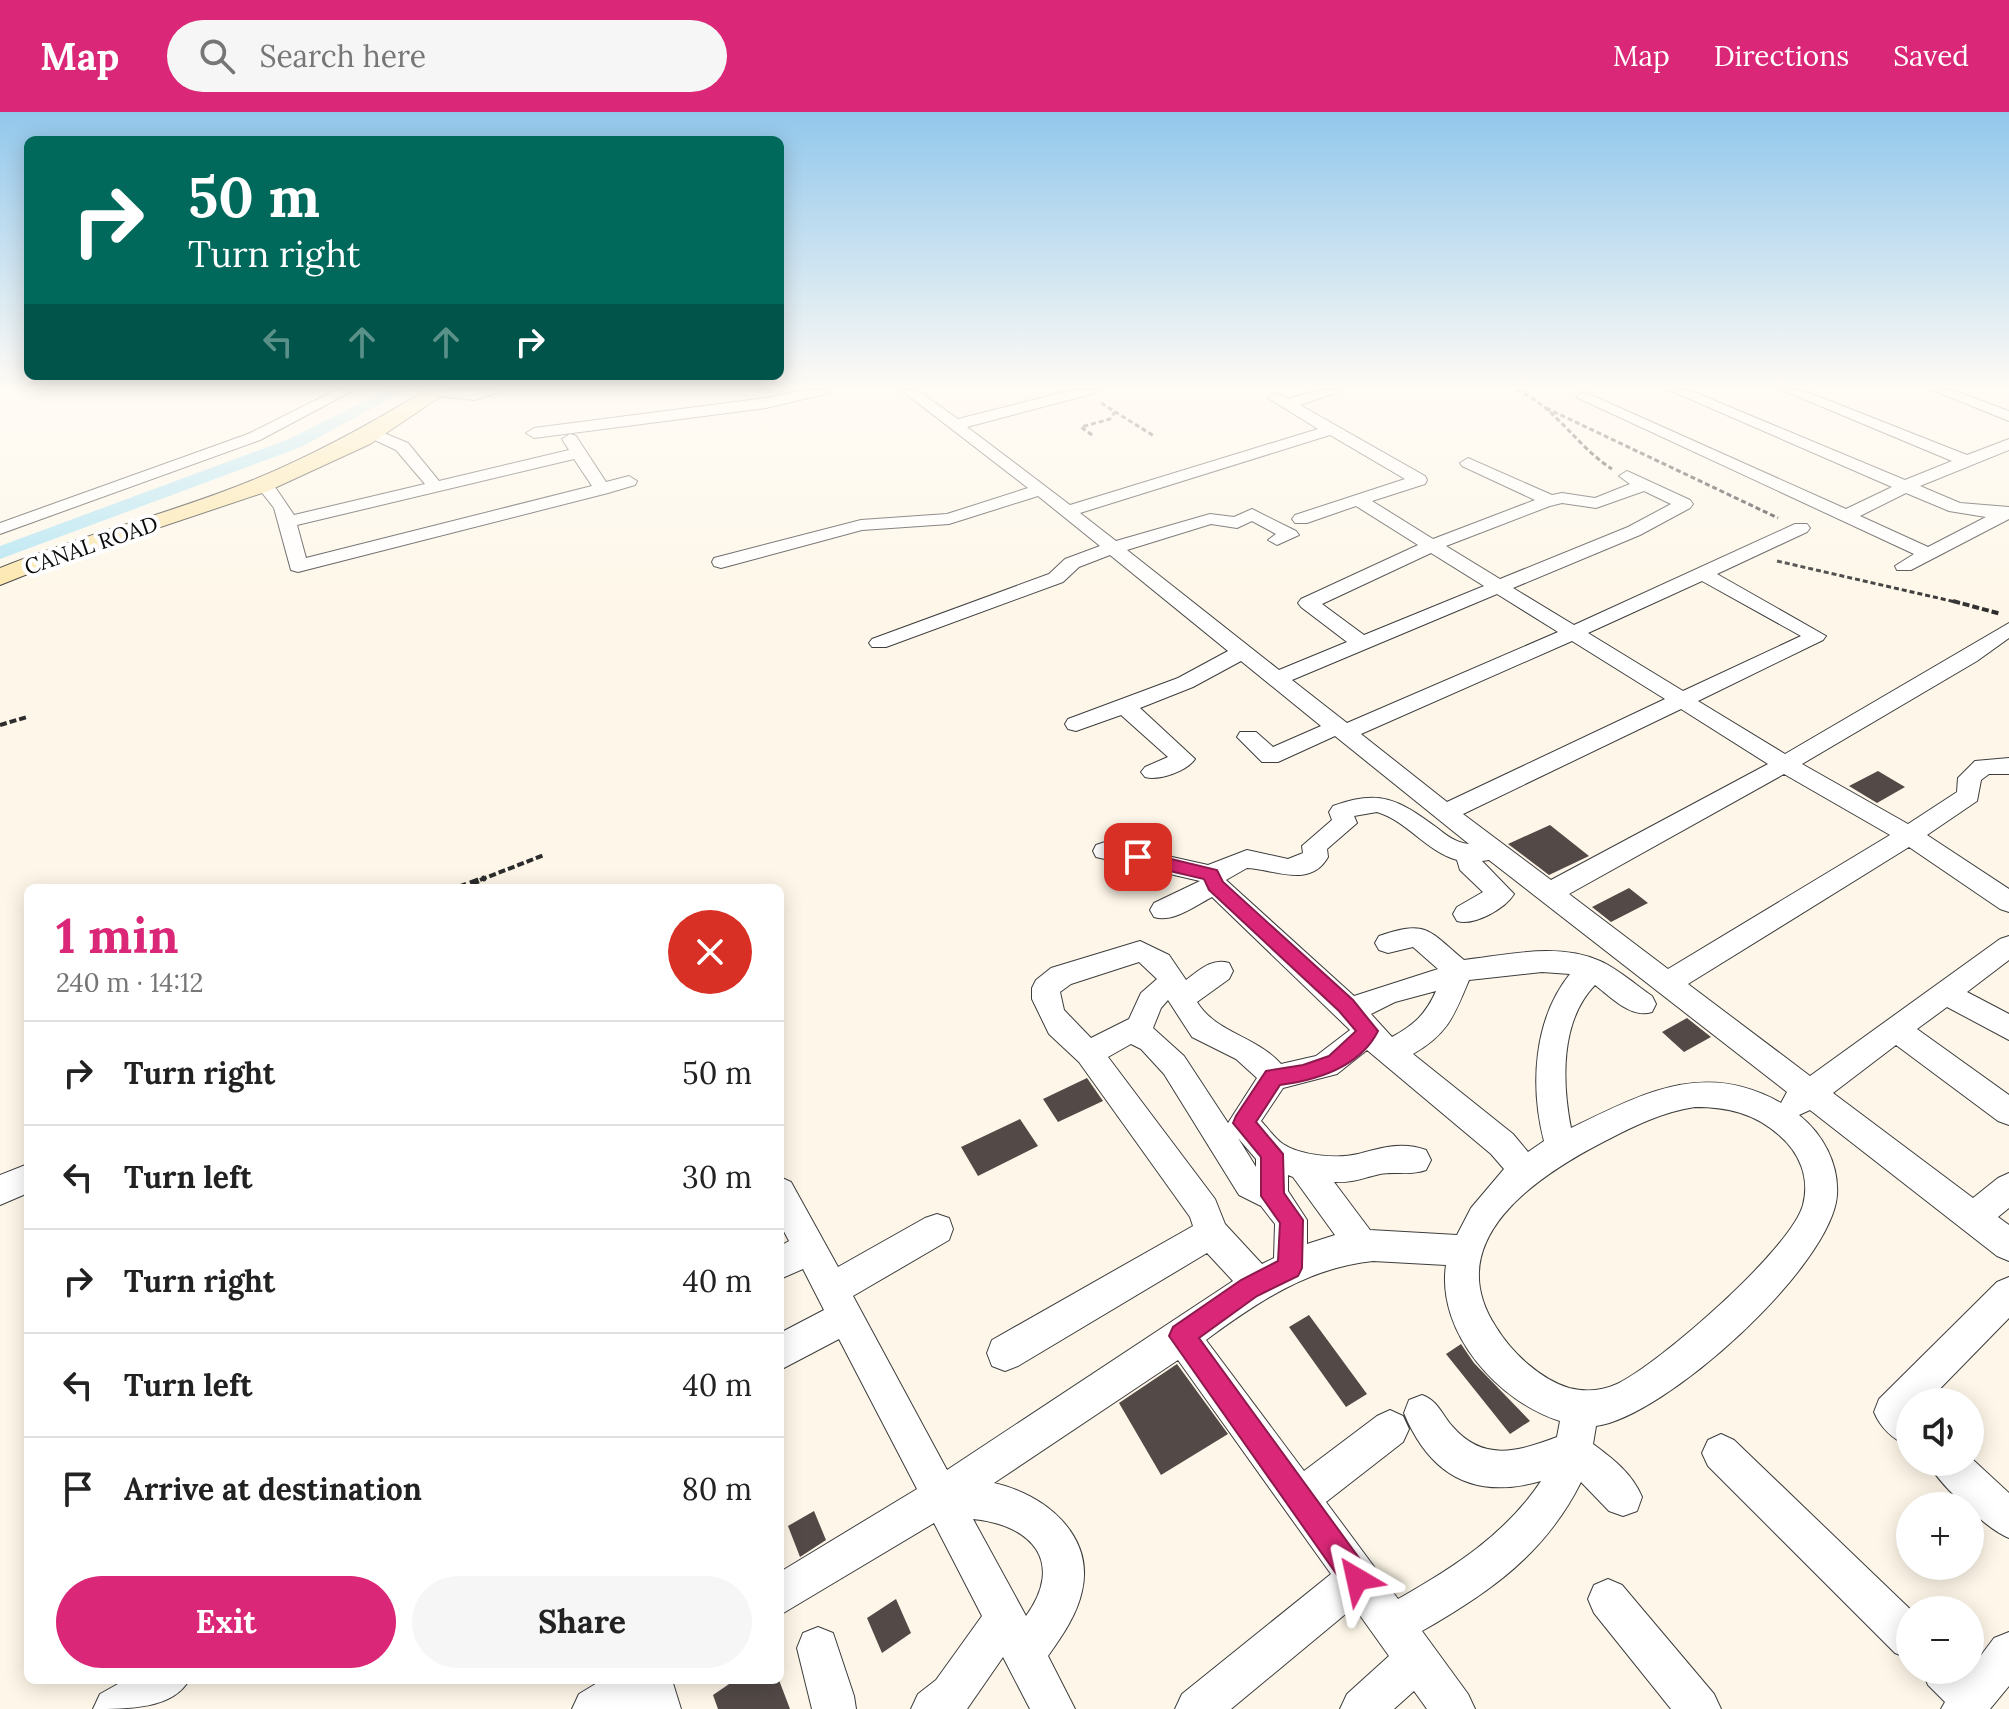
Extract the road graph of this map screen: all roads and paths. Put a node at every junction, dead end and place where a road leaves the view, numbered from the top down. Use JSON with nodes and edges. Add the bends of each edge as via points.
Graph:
{"nodes":[{"id":1,"x":178,"y":465,"type":"edge"},
{"id":2,"x":305,"y":465,"type":"edge"},
{"id":3,"x":419,"y":465,"type":"edge"},
{"id":4,"x":529,"y":465,"type":"edge"},
{"id":5,"x":585,"y":465,"type":"edge"},
{"id":6,"x":1007,"y":465,"type":"edge"},
{"id":7,"x":1218,"y":465,"type":"edge"},
{"id":8,"x":1392,"y":465,"type":"edge"},
{"id":9,"x":1471,"y":465,"type":"edge"},
{"id":10,"x":1609,"y":465,"type":"edge"},
{"id":11,"x":1666,"y":465,"type":"edge"},
{"id":12,"x":1733,"y":465,"type":"edge"},
{"id":13,"x":1858,"y":465,"type":"edge"},
{"id":14,"x":1957,"y":465,"type":"edge"},
{"id":15,"x":1636,"y":480,"type":"junction"},
{"id":16,"x":629,"y":481,"type":"dead end"},
{"id":17,"x":1908,"y":485,"type":"junction"},
{"id":18,"x":260,"y":486,"type":"junction"},
{"id":19,"x":435,"y":487,"type":"junction"},
{"id":20,"x":602,"y":489,"type":"junction"},
{"id":21,"x":1040,"y":490,"type":"junction"},
{"id":22,"x":1358,"y":500,"type":"junction"},
{"id":23,"x":1551,"y":501,"type":"junction"},
{"id":24,"x":1067,"y":511,"type":"junction"},
{"id":25,"x":2007,"y":513,"type":"edge"},
{"id":26,"x":1846,"y":516,"type":"junction"},
{"id":27,"x":1301,"y":519,"type":"dead end"},
{"id":28,"x":286,"y":522,"type":"junction"},
{"id":29,"x":1801,"y":528,"type":"joint"},
{"id":30,"x":0,"y":529,"type":"edge"},
{"id":31,"x":1277,"y":540,"type":"dead end"},
{"id":32,"x":1433,"y":546,"type":"junction"},
{"id":33,"x":1115,"y":549,"type":"junction"},
{"id":34,"x":1929,"y":554,"type":"junction"},
{"id":35,"x":1745,"y":555,"type":"junction"},
{"id":36,"x":721,"y":562,"type":"dead end"},
{"id":37,"x":1904,"y":566,"type":"dead end"},
{"id":38,"x":1703,"y":574,"type":"junction"},
{"id":39,"x":0,"y":577,"type":"edge"},
{"id":40,"x":1499,"y":587,"type":"junction"},
{"id":41,"x":2009,"y":616,"type":"edge"},
{"id":42,"x":2009,"y":629,"type":"edge"},
{"id":43,"x":1573,"y":633,"type":"junction"},
{"id":44,"x":879,"y":643,"type":"dead end"},
{"id":45,"x":1362,"y":643,"type":"junction"},
{"id":46,"x":1241,"y":651,"type":"junction"},
{"id":47,"x":1275,"y":679,"type":"junction"},
{"id":48,"x":1681,"y":700,"type":"junction"},
{"id":49,"x":1124,"y":706,"type":"junction"},
{"id":50,"x":27,"y":717,"type":"dead end"},
{"id":51,"x":1076,"y":724,"type":"dead end"},
{"id":52,"x":0,"y":725,"type":"edge"},
{"id":53,"x":1340,"y":730,"type":"junction"},
{"id":54,"x":1248,"y":737,"type":"dead end"},
{"id":55,"x":1785,"y":764,"type":"junction"},
{"id":56,"x":2009,"y":766,"type":"edge"},
{"id":57,"x":1153,"y":772,"type":"dead end"},
{"id":58,"x":1445,"y":813,"type":"junction"},
{"id":59,"x":1909,"y":835,"type":"junction"},
{"id":60,"x":1105,"y":851,"type":"dead end"},
{"id":61,"x":1482,"y":852,"type":"junction"},
{"id":62,"x":544,"y":855,"type":"dead end"},
{"id":63,"x":1213,"y":880,"type":"junction"},
{"id":64,"x":468,"y":884,"type":"edge"},
{"id":65,"x":1549,"y":893,"type":"junction"},
{"id":66,"x":2009,"y":902,"type":"edge"},
{"id":67,"x":1163,"y":910,"type":"dead end"},
{"id":68,"x":1466,"y":914,"type":"dead end"},
{"id":69,"x":1388,"y":943,"type":"dead end"},
{"id":70,"x":2009,"y":946,"type":"edge"},
{"id":71,"x":1593,"y":969,"type":"junction"},
{"id":72,"x":1219,"y":971,"type":"dead end"},
{"id":73,"x":1459,"y":971,"type":"junction"},
{"id":74,"x":1667,"y":983,"type":"junction"},
{"id":75,"x":1178,"y":991,"type":"junction"},
{"id":76,"x":1946,"y":993,"type":"junction"},
{"id":77,"x":1642,"y":1004,"type":"dead end"},
{"id":78,"x":1360,"y":1022,"type":"junction"},
{"id":79,"x":2009,"y":1028,"type":"edge"},
{"id":80,"x":1896,"y":1029,"type":"junction"},
{"id":81,"x":1132,"y":1031,"type":"junction"},
{"id":82,"x":1089,"y":1053,"type":"junction"},
{"id":83,"x":1389,"y":1053,"type":"junction"},
{"id":84,"x":1274,"y":1077,"type":"junction"},
{"id":85,"x":1809,"y":1092,"type":"junction"},
{"id":86,"x":2009,"y":1112,"type":"edge"},
{"id":87,"x":1779,"y":1116,"type":"junction"},
{"id":88,"x":1561,"y":1147,"type":"junction"},
{"id":89,"x":1272,"y":1154,"type":"junction"},
{"id":90,"x":1415,"y":1160,"type":"dead end"},
{"id":91,"x":1304,"y":1167,"type":"junction"},
{"id":92,"x":1525,"y":1171,"type":"junction"},
{"id":93,"x":24,"y":1180,"type":"edge"},
{"id":94,"x":2009,"y":1188,"type":"edge"},
{"id":95,"x":0,"y":1190,"type":"edge"},
{"id":96,"x":1272,"y":1196,"type":"junction"},
{"id":97,"x":784,"y":1209,"type":"edge"},
{"id":98,"x":1973,"y":1218,"type":"junction"},
{"id":99,"x":937,"y":1229,"type":"dead end"},
{"id":100,"x":1211,"y":1233,"type":"junction"},
{"id":101,"x":2009,"y":1245,"type":"edge"},
{"id":102,"x":1363,"y":1247,"type":"junction"},
{"id":103,"x":1465,"y":1251,"type":"junction"},
{"id":104,"x":795,"y":1255,"type":"edge"},
{"id":105,"x":1290,"y":1268,"type":"junction"},
{"id":106,"x":1258,"y":1284,"type":"junction"},
{"id":107,"x":2009,"y":1294,"type":"edge"},
{"id":108,"x":839,"y":1303,"type":"junction"},
{"id":109,"x":1182,"y":1336,"type":"junction"},
{"id":110,"x":784,"y":1349,"type":"edge"},
{"id":111,"x":1005,"y":1353,"type":"dead end"},
{"id":112,"x":1916,"y":1388,"type":"edge"},
{"id":113,"x":1581,"y":1409,"type":"junction"},
{"id":114,"x":1572,"y":1451,"type":"junction"},
{"id":115,"x":1721,"y":1453,"type":"dead end"},
{"id":116,"x":1962,"y":1476,"type":"edge"},
{"id":117,"x":941,"y":1496,"type":"junction"},
{"id":118,"x":1623,"y":1497,"type":"dead end"},
{"id":119,"x":1299,"y":1499,"type":"junction"},
{"id":120,"x":2009,"y":1519,"type":"edge"},
{"id":121,"x":1357,"y":1579,"type":"junction"},
{"id":122,"x":784,"y":1593,"type":"edge"},
{"id":123,"x":1608,"y":1599,"type":"dead end"},
{"id":124,"x":1896,"y":1624,"type":"edge"},
{"id":125,"x":1390,"y":1626,"type":"junction"},
{"id":126,"x":1014,"y":1636,"type":"junction"},
{"id":127,"x":818,"y":1648,"type":"dead end"},
{"id":128,"x":2009,"y":1653,"type":"edge"},
{"id":129,"x":1416,"y":1660,"type":"junction"},
{"id":130,"x":161,"y":1684,"type":"edge"},
{"id":131,"x":635,"y":1684,"type":"edge"},
{"id":132,"x":652,"y":1684,"type":"edge"},
{"id":133,"x":1959,"y":1693,"type":"edge"},
{"id":134,"x":115,"y":1709,"type":"edge"},
{"id":135,"x":594,"y":1709,"type":"edge"},
{"id":136,"x":659,"y":1709,"type":"edge"},
{"id":137,"x":834,"y":1709,"type":"edge"},
{"id":138,"x":933,"y":1709,"type":"edge"},
{"id":139,"x":1052,"y":1709,"type":"edge"},
{"id":140,"x":1197,"y":1709,"type":"edge"},
{"id":141,"x":1362,"y":1709,"type":"edge"},
{"id":142,"x":1453,"y":1709,"type":"edge"},
{"id":143,"x":1699,"y":1709,"type":"edge"}],
"edges":[{"from":1,"to":30,"type":"street"},
{"from":2,"to":18,"type":"street","name":"CANAL ROAD"},
{"from":3,"to":19,"type":"street"},
{"from":4,"to":19,"type":"street"},
{"from":5,"to":20,"type":"street"},
{"from":6,"to":21,"type":"street"},
{"from":7,"to":24,"type":"street"},
{"from":8,"to":22,"type":"street","via":[[1419,480]]},
{"from":9,"to":23,"type":"street"},
{"from":10,"to":15,"type":"path"},
{"from":11,"to":29,"type":"path"},
{"from":12,"to":26,"type":"street"},
{"from":13,"to":17,"type":"street"},
{"from":14,"to":17,"type":"street"},
{"from":15,"to":23,"type":"street","via":[[1596,503]]},
{"from":15,"to":40,"type":"street","via":[[1684,504],[1634,531]]},
{"from":16,"to":20,"type":"street"},
{"from":17,"to":25,"type":"street","via":[[1955,507]]},
{"from":17,"to":26,"type":"street"},
{"from":18,"to":28,"type":"street","via":[[278,499]]},
{"from":18,"to":39,"type":"street","name":"CANAL ROAD"},
{"from":19,"to":28,"type":"street"},
{"from":20,"to":28,"type":"street","via":[[298,566]]},
{"from":21,"to":24,"type":"street"},
{"from":21,"to":36,"type":"street","via":[[949,519],[861,525]]},
{"from":22,"to":27,"type":"street"},
{"from":22,"to":32,"type":"street"},
{"from":23,"to":32,"type":"street"},
{"from":24,"to":33,"type":"street"},
{"from":25,"to":34,"type":"street"},
{"from":26,"to":34,"type":"street"},
{"from":29,"to":35,"type":"street"},
{"from":31,"to":33,"type":"street","via":[[1290,535],[1252,514],[1237,523],[1210,519]]},
{"from":32,"to":40,"type":"street"},
{"from":32,"to":45,"type":"street","via":[[1308,603]]},
{"from":33,"to":44,"type":"street","via":[[1083,557],[1056,578],[1008,598]]},
{"from":33,"to":46,"type":"street"},
{"from":34,"to":37,"type":"street"},
{"from":35,"to":38,"type":"street"},
{"from":35,"to":41,"type":"path"},
{"from":38,"to":43,"type":"street"},
{"from":38,"to":48,"type":"street","via":[[1816,636]]},
{"from":40,"to":43,"type":"street"},
{"from":40,"to":45,"type":"street"},
{"from":42,"to":55,"type":"street"},
{"from":43,"to":48,"type":"street"},
{"from":43,"to":53,"type":"street"},
{"from":45,"to":47,"type":"street"},
{"from":46,"to":47,"type":"street"},
{"from":46,"to":49,"type":"street","via":[[1227,664]]},
{"from":47,"to":53,"type":"street"},
{"from":48,"to":55,"type":"street"},
{"from":48,"to":58,"type":"street"},
{"from":49,"to":51,"type":"street"},
{"from":49,"to":57,"type":"street","via":[[1184,759]]},
{"from":50,"to":52,"type":"path"},
{"from":53,"to":54,"type":"street","via":[[1270,757]]},
{"from":53,"to":58,"type":"street"},
{"from":55,"to":59,"type":"street"},
{"from":55,"to":65,"type":"street"},
{"from":56,"to":59,"type":"street","via":[[1983,766],[1970,778],[1969,795]]},
{"from":58,"to":61,"type":"street"},
{"from":59,"to":66,"type":"street"},
{"from":59,"to":74,"type":"street"},
{"from":60,"to":63,"type":"street"},
{"from":61,"to":63,"type":"street","via":[[1456,851],[1404,815],[1362,803],[1341,812],[1345,823],[1314,846],[1316,857],[1309,863],[1279,868],[1243,859]]},
{"from":61,"to":65,"type":"street"},
{"from":61,"to":68,"type":"street","via":[[1469,864],[1501,894]]},
{"from":62,"to":64,"type":"path"},
{"from":63,"to":67,"type":"street"},
{"from":63,"to":78,"type":"street"},
{"from":65,"to":74,"type":"street"},
{"from":69,"to":73,"type":"street","via":[[1418,936]]},
{"from":70,"to":76,"type":"street"},
{"from":71,"to":73,"type":"street","via":[[1564,961],[1533,961]]},
{"from":71,"to":77,"type":"street"},
{"from":71,"to":88,"type":"street","via":[[1576,982],[1555,1047],[1549,1084],[1552,1122]]},
{"from":72,"to":75,"type":"street"},
{"from":73,"to":78,"type":"street","via":[[1438,982],[1370,998]]},
{"from":73,"to":83,"type":"street","via":[[1438,1019]]},
{"from":74,"to":85,"type":"street"},
{"from":75,"to":81,"type":"street","via":[[1158,991],[1146,1002],[1140,1026]]},
{"from":75,"to":82,"type":"street","via":[[1151,954],[1140,951],[1061,976],[1046,988],[1045,1003],[1056,1025]]},
{"from":75,"to":84,"type":"street","via":[[1195,1022],[1212,1038],[1241,1048]]},
{"from":76,"to":79,"type":"street"},
{"from":76,"to":80,"type":"street"},
{"from":78,"to":83,"type":"street"},
{"from":78,"to":84,"type":"street","via":[[1336,1062]]},
{"from":80,"to":85,"type":"street"},
{"from":80,"to":86,"type":"street"},
{"from":81,"to":82,"type":"street"},
{"from":81,"to":96,"type":"street","via":[[1151,1041],[1174,1065],[1250,1185]]},
{"from":82,"to":100,"type":"street","via":[[1204,1210]]},
{"from":83,"to":92,"type":"street","via":[[1502,1144]]},
{"from":84,"to":89,"type":"street","via":[[1243,1123]]},
{"from":85,"to":87,"type":"street"},
{"from":85,"to":98,"type":"street"},
{"from":87,"to":88,"type":"street","via":[[1749,1102],[1694,1094],[1653,1104]]},
{"from":87,"to":113,"type":"street","via":[[1807,1144],[1818,1168],[1821,1195],[1806,1235],[1757,1291],[1687,1356],[1626,1397],[1602,1408]]},
{"from":88,"to":92,"type":"street"},
{"from":89,"to":91,"type":"street"},
{"from":89,"to":96,"type":"street"},
{"from":90,"to":91,"type":"street","via":[[1381,1160],[1354,1169]]},
{"from":91,"to":102,"type":"street"},
{"from":92,"to":103,"type":"street","via":[[1509,1185]]},
{"from":93,"to":95,"type":"street"},
{"from":94,"to":98,"type":"street"},
{"from":96,"to":105,"type":"street","via":[[1291,1220]]},
{"from":97,"to":104,"type":"street"},
{"from":98,"to":101,"type":"street"},
{"from":99,"to":108,"type":"street"},
{"from":100,"to":106,"type":"street"},
{"from":100,"to":111,"type":"street"},
{"from":102,"to":103,"type":"street"},
{"from":102,"to":105,"type":"street","via":[[1316,1255]]},
{"from":103,"to":113,"type":"street","via":[[1462,1298],[1477,1331],[1530,1389]]},
{"from":104,"to":108,"type":"street"},
{"from":105,"to":106,"type":"street"},
{"from":106,"to":109,"type":"street"},
{"from":107,"to":112,"type":"street"},
{"from":108,"to":110,"type":"street"},
{"from":108,"to":117,"type":"street"},
{"from":109,"to":117,"type":"street"},
{"from":109,"to":119,"type":"street"},
{"from":113,"to":114,"type":"street"},
{"from":114,"to":118,"type":"street"},
{"from":114,"to":119,"type":"street","via":[[1497,1473],[1464,1463],[1435,1437],[1406,1421]]},
{"from":114,"to":125,"type":"street","via":[[1568,1468],[1537,1519],[1511,1547],[1468,1583]]},
{"from":115,"to":124,"type":"street"},
{"from":116,"to":120,"type":"street"},
{"from":117,"to":122,"type":"street"},
{"from":117,"to":126,"type":"street"},
{"from":117,"to":126,"type":"street","via":[[1007,1505],[1037,1518],[1059,1547],[1063,1586],[1053,1611]]},
{"from":119,"to":121,"type":"street"},
{"from":121,"to":125,"type":"street"},
{"from":121,"to":140,"type":"street"},
{"from":123,"to":143,"type":"street"},
{"from":125,"to":129,"type":"street"},
{"from":126,"to":138,"type":"street"},
{"from":126,"to":139,"type":"street"},
{"from":127,"to":137,"type":"street"},
{"from":128,"to":133,"type":"street"},
{"from":129,"to":141,"type":"street"},
{"from":129,"to":142,"type":"street"},
{"from":130,"to":134,"type":"street"},
{"from":131,"to":135,"type":"street"},
{"from":132,"to":136,"type":"street"}]}
